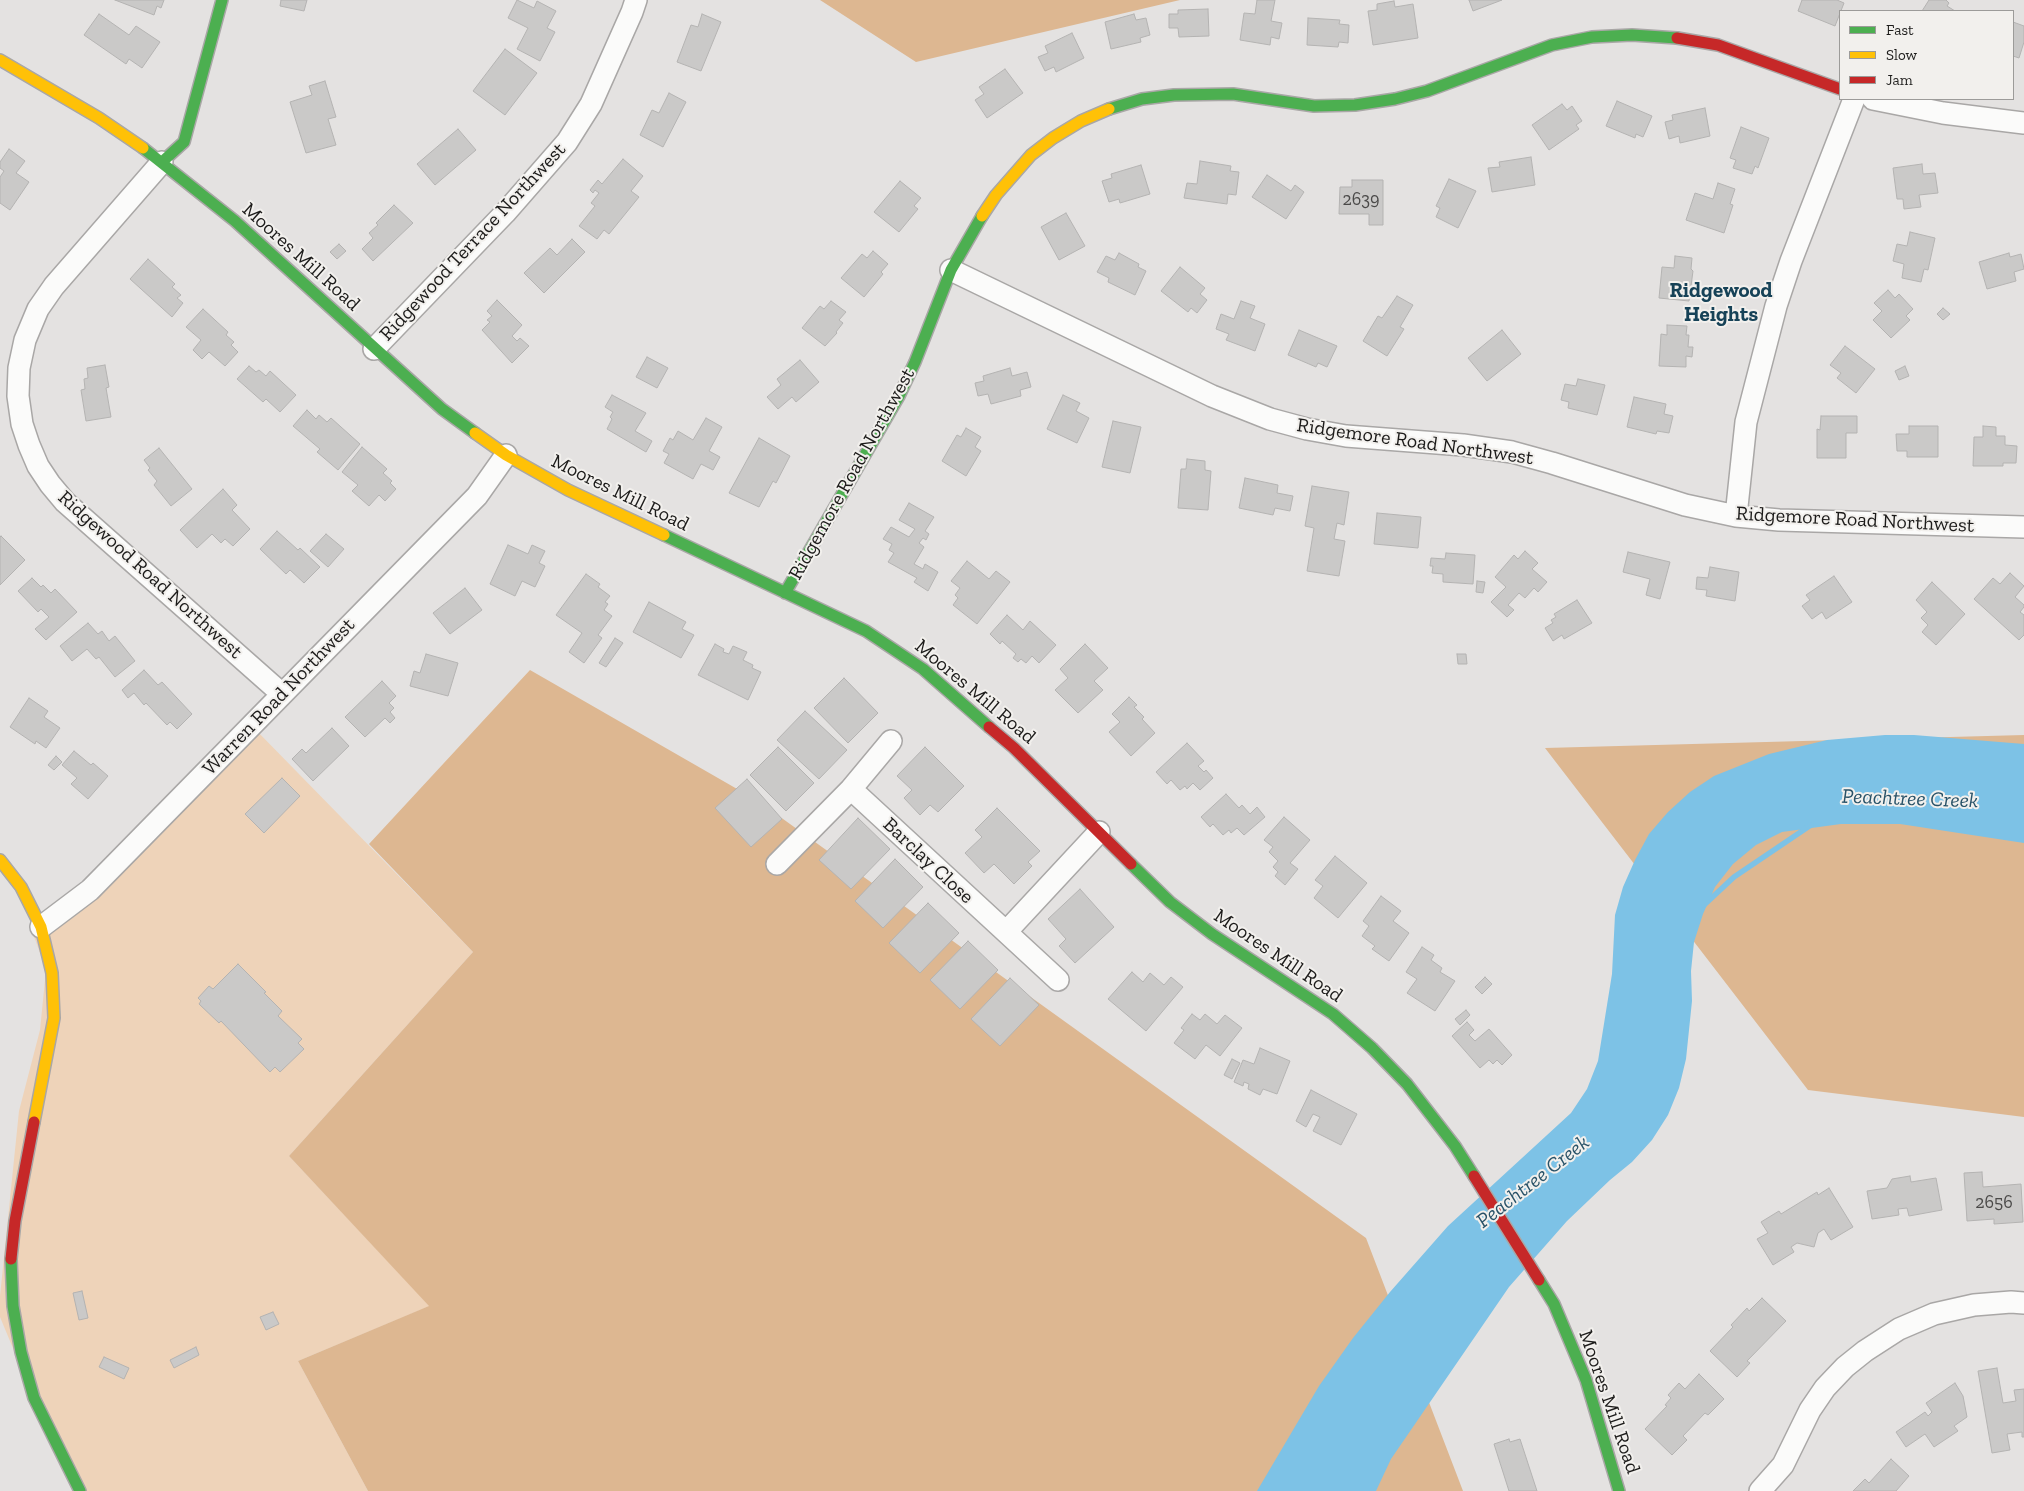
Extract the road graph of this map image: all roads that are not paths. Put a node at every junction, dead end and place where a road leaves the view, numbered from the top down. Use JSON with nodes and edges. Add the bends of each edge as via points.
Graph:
{"nodes":[{"id":1,"x":222,"y":0,"type":"edge"},
{"id":2,"x":636,"y":0,"type":"edge"},
{"id":3,"x":0,"y":60,"type":"edge"},
{"id":4,"x":1839,"y":89,"type":"edge"},
{"id":5,"x":1854,"y":100,"type":"edge"},
{"id":6,"x":1877,"y":100,"type":"edge"},
{"id":7,"x":2024,"y":123,"type":"edge"},
{"id":8,"x":162,"y":162,"type":"junction"},
{"id":9,"x":951,"y":270,"type":"junction"},
{"id":10,"x":374,"y":349,"type":"junction"},
{"id":11,"x":506,"y":455,"type":"junction"},
{"id":12,"x":1736,"y":516,"type":"junction"},
{"id":13,"x":2024,"y":526,"type":"edge"},
{"id":14,"x":785,"y":593,"type":"junction"},
{"id":15,"x":282,"y":694,"type":"junction"},
{"id":16,"x":891,"y":741,"type":"dead end"},
{"id":17,"x":851,"y":789,"type":"junction"},
{"id":18,"x":1099,"y":832,"type":"junction"},
{"id":19,"x":0,"y":860,"type":"edge"},
{"id":20,"x":776,"y":864,"type":"dead end"},
{"id":21,"x":41,"y":927,"type":"junction"},
{"id":22,"x":1006,"y":932,"type":"junction"},
{"id":23,"x":1058,"y":980,"type":"dead end"},
{"id":24,"x":2024,"y":1303,"type":"edge"},
{"id":25,"x":6,"y":1306,"type":"edge"},
{"id":26,"x":80,"y":1491,"type":"edge"},
{"id":27,"x":1619,"y":1491,"type":"edge"},
{"id":28,"x":1760,"y":1491,"type":"edge"}],
"edges":[{"from":1,"to":8,"type":"street","name":"Ridgewood Road Northwest","via":[[184,142]]},
{"from":2,"to":10,"type":"street","name":"Ridgewood Terrace Northwest","via":[[591,104],[567,142],[505,213]]},
{"from":3,"to":8,"type":"street","name":"Moores Mill Road","via":[[99,118]]},
{"from":4,"to":9,"type":"street","name":"Ridgemore Road Northwest","via":[[1718,45],[1632,35],[1552,45],[1427,91],[1355,105],[1314,106],[1233,94],[1142,99],[1081,121],[1031,155],[996,195]]},
{"from":5,"to":12,"type":"street","via":[[1790,261],[1776,306],[1746,422]]},
{"from":6,"to":7,"type":"street","via":[[1943,114]]},
{"from":8,"to":10,"type":"street","name":"Moores Mill Road","via":[[235,221]]},
{"from":8,"to":15,"type":"street","name":"Ridgewood Road Northwest","via":[[54,286],[38,310],[25,340],[20,368],[18,396],[22,424],[38,466],[65,502]]},
{"from":9,"to":12,"type":"street","name":"Ridgemore Road Northwest","via":[[1212,396],[1270,419],[1346,436],[1512,452],[1685,505]]},
{"from":9,"to":14,"type":"street","name":"Ridgemore Road Northwest","via":[[899,396]]},
{"from":10,"to":11,"type":"street","name":"Moores Mill Road","via":[[442,409]]},
{"from":11,"to":14,"type":"street","name":"Moores Mill Road","via":[[568,490]]},
{"from":11,"to":15,"type":"street","name":"Warren Road Northwest","via":[[477,496]]},
{"from":12,"to":13,"type":"street","name":"Ridgemore Road Northwest","via":[[1779,520]]},
{"from":14,"to":18,"type":"street","name":"Moores Mill Road","via":[[866,631],[924,669],[1014,748]]},
{"from":15,"to":21,"type":"street","name":"Warren Road Northwest","via":[[90,890]]},
{"from":16,"to":17,"type":"street"},
{"from":17,"to":20,"type":"street"},
{"from":17,"to":22,"type":"street","name":"Barclay Close"},
{"from":18,"to":22,"type":"street"},
{"from":18,"to":27,"type":"street","name":"Moores Mill Road","via":[[1170,902],[1212,934],[1333,1014],[1408,1084],[1455,1146],[1554,1304],[1586,1380]]},
{"from":19,"to":21,"type":"street","via":[[21,887]]},
{"from":21,"to":25,"type":"street","via":[[52,973],[54,1018],[15,1221]]},
{"from":22,"to":23,"type":"street","name":"Barclay Close"},
{"from":24,"to":28,"type":"street","via":[[1974,1305],[1934,1314],[1899,1329],[1865,1350],[1824,1388],[1783,1465]]},
{"from":25,"to":26,"type":"street","via":[[34,1398]]}]}
